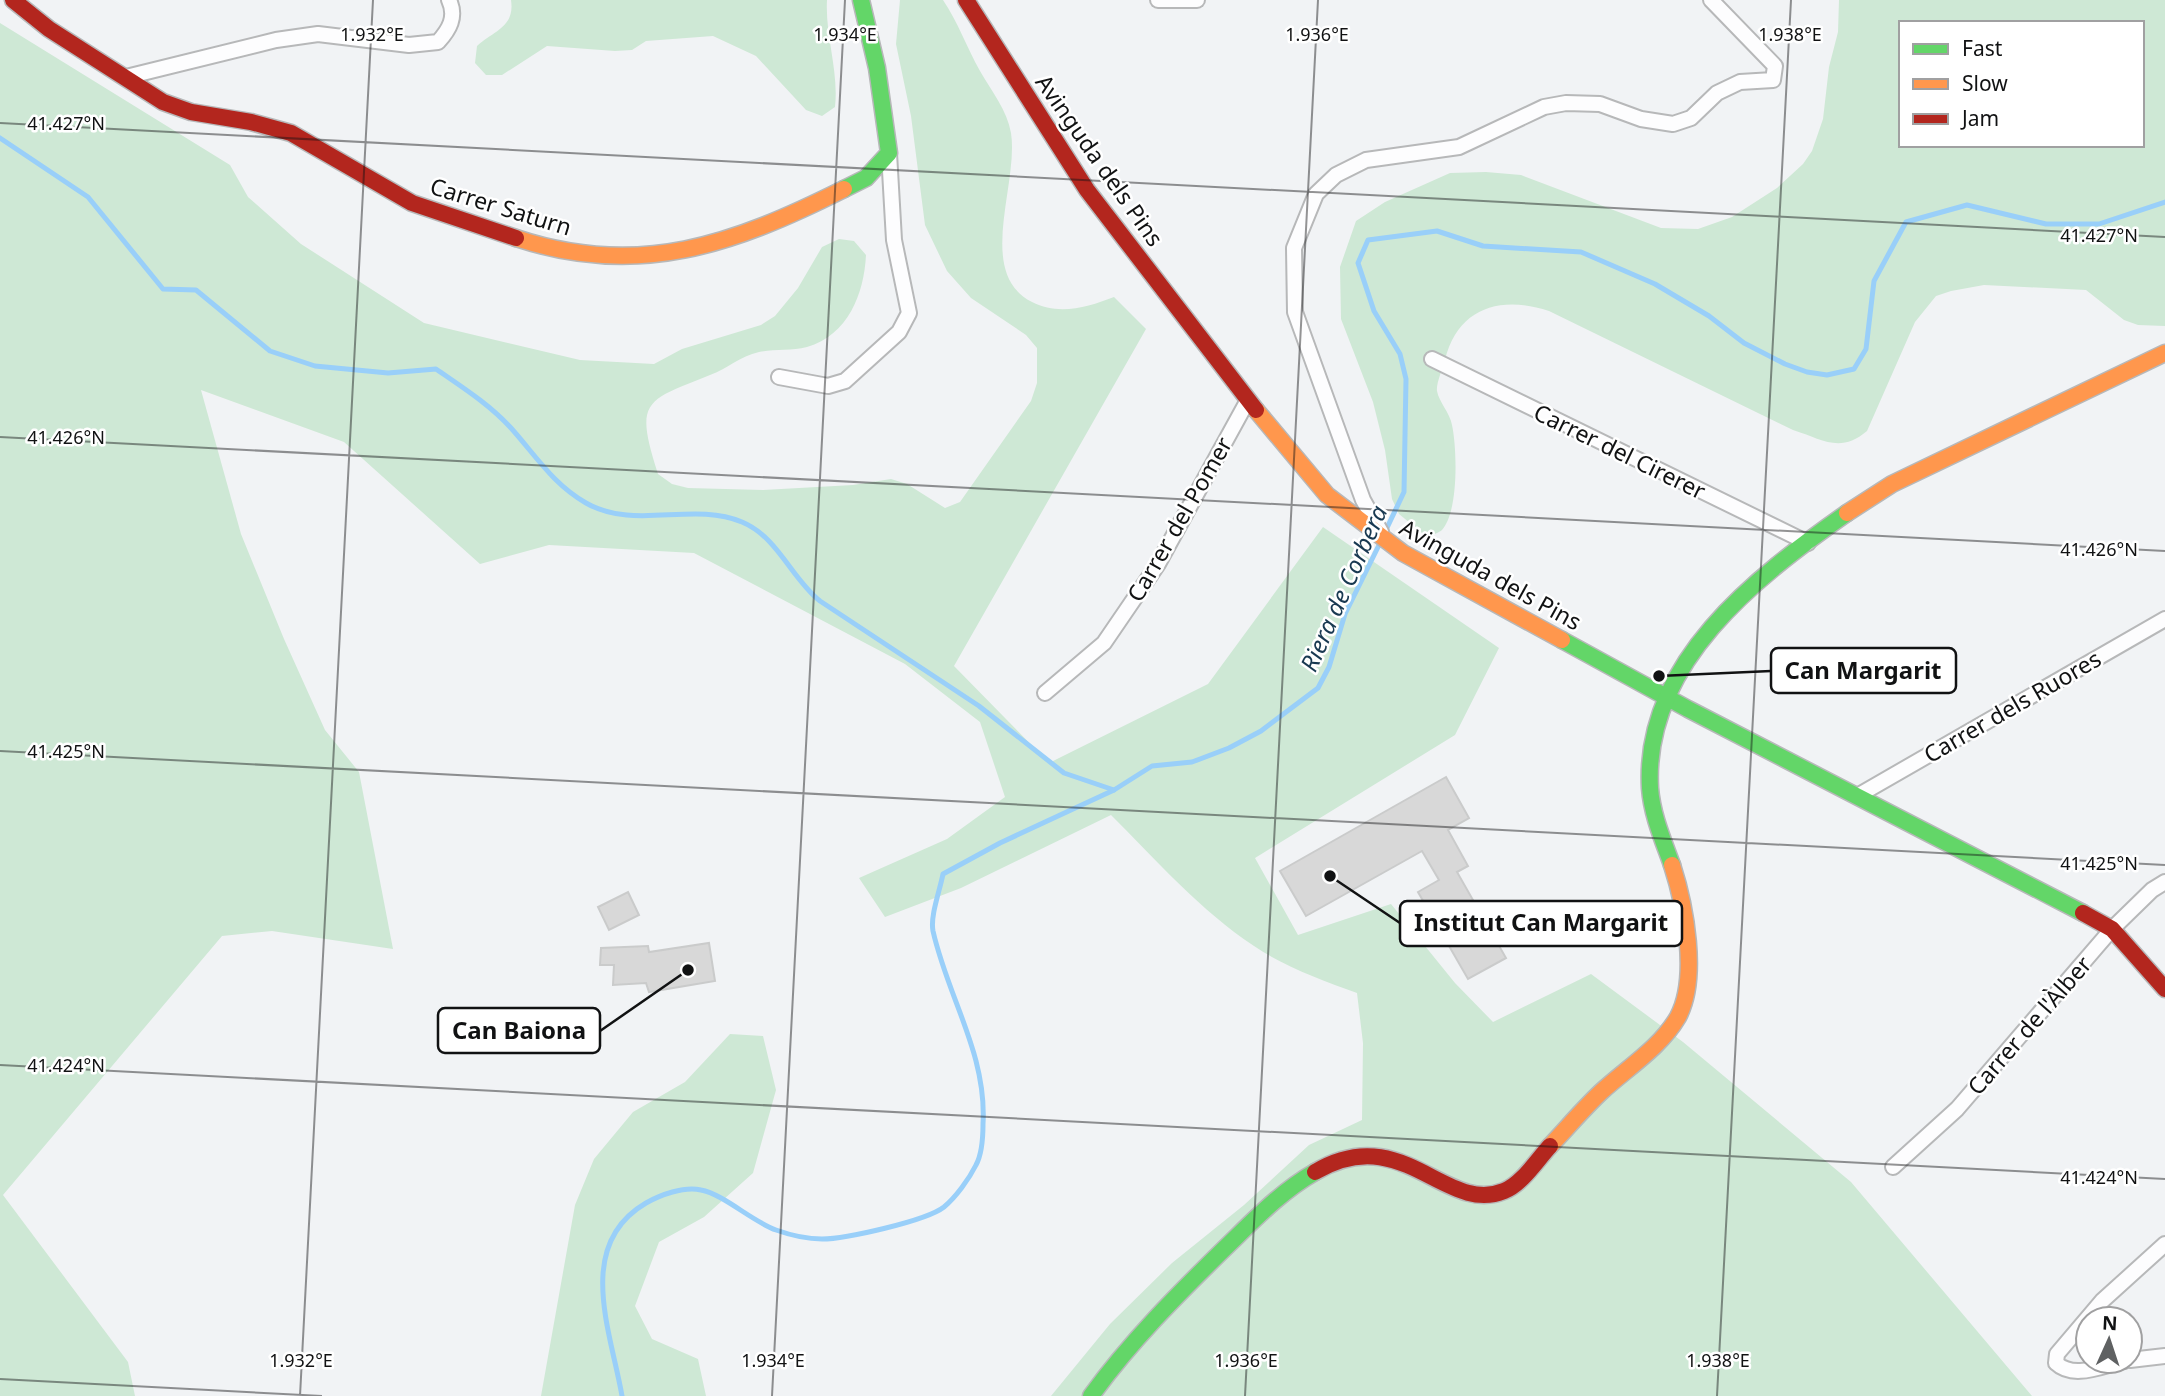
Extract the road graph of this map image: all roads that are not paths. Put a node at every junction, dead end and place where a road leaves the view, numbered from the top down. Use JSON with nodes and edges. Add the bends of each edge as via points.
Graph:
{"nodes":[{"id":1,"x":13,"y":0,"type":"edge"},
{"id":2,"x":449,"y":0,"type":"edge"},
{"id":3,"x":861,"y":0,"type":"edge"},
{"id":4,"x":966,"y":0,"type":"edge"},
{"id":5,"x":1158,"y":0,"type":"edge"},
{"id":6,"x":1197,"y":0,"type":"edge"},
{"id":7,"x":1711,"y":0,"type":"edge"},
{"id":8,"x":126,"y":77,"type":"junction"},
{"id":9,"x":889,"y":153,"type":"junction"},
{"id":10,"x":2165,"y":353,"type":"edge"},
{"id":11,"x":1433,"y":359,"type":"dead end"},
{"id":12,"x":779,"y":377,"type":"dead end"},
{"id":13,"x":1248,"y":400,"type":"junction"},
{"id":14,"x":1386,"y":541,"type":"junction"},
{"id":15,"x":1808,"y":543,"type":"junction"},
{"id":16,"x":2165,"y":619,"type":"edge"},
{"id":17,"x":1045,"y":693,"type":"dead end"},
{"id":18,"x":1666,"y":696,"type":"junction"},
{"id":19,"x":1859,"y":795,"type":"junction"},
{"id":20,"x":2165,"y":882,"type":"edge"},
{"id":21,"x":2112,"y":929,"type":"junction"},
{"id":22,"x":2165,"y":989,"type":"edge"},
{"id":23,"x":1893,"y":1167,"type":"dead end"},
{"id":24,"x":2165,"y":1244,"type":"edge"},
{"id":25,"x":2099,"y":1305,"type":"edge"},
{"id":26,"x":2074,"y":1334,"type":"edge"},
{"id":27,"x":2165,"y":1356,"type":"edge"},
{"id":28,"x":2144,"y":1359,"type":"edge"},
{"id":29,"x":2074,"y":1372,"type":"edge"},
{"id":30,"x":1091,"y":1396,"type":"edge"}],
"edges":[{"from":1,"to":8,"type":"street","name":"Carrer Saturn"},
{"from":2,"to":8,"type":"street","via":[[450,28],[438,42],[409,45],[318,34]]},
{"from":3,"to":9,"type":"street"},
{"from":4,"to":13,"type":"street","name":"Avinguda dels Pins","via":[[1087,190]]},
{"from":5,"to":6,"type":"street"},
{"from":7,"to":14,"type":"street","via":[[1775,66],[1773,80],[1740,82],[1717,93],[1691,118],[1673,124],[1641,120],[1600,104],[1544,107],[1460,147],[1366,160],[1336,175],[1316,194],[1294,248],[1295,312],[1363,499]]},
{"from":8,"to":9,"type":"street","name":"Carrer Saturn","via":[[163,102],[191,112],[291,133],[412,203],[553,250],[615,256],[717,244],[792,215],[866,178]]},
{"from":9,"to":12,"type":"street","via":[[894,240],[909,313],[899,332],[845,381],[828,386]]},
{"from":10,"to":15,"type":"street","via":[[1925,466]]},
{"from":11,"to":15,"type":"street","name":"Carrer del Cirerer"},
{"from":13,"to":14,"type":"street","name":"Avinguda dels Pins","via":[[1327,495]]},
{"from":13,"to":17,"type":"street","name":"Carrer del Pomer","via":[[1158,564],[1104,643]]},
{"from":14,"to":18,"type":"street","name":"Avinguda dels Pins"},
{"from":15,"to":18,"type":"street","via":[[1750,588],[1723,616],[1685,662]]},
{"from":16,"to":19,"type":"street","name":"Carrer dels Ruores"},
{"from":18,"to":19,"type":"street","name":"Avinguda dels Pins"},
{"from":18,"to":30,"type":"street","via":[[1655,735],[1650,785],[1686,922],[1687,992],[1676,1021],[1505,1191],[1482,1196],[1462,1192],[1393,1158],[1368,1156],[1334,1163],[1299,1182],[1190,1281],[1144,1329]]},
{"from":19,"to":21,"type":"street","name":"Avinguda dels Pins"},
{"from":20,"to":21,"type":"street","name":"Carrer de l'Àlber"},
{"from":21,"to":22,"type":"street","name":"Avinguda dels Pins"},
{"from":21,"to":23,"type":"street","name":"Carrer de l'Àlber","via":[[1957,1109]]},
{"from":24,"to":25,"type":"street"},
{"from":26,"to":29,"type":"street","via":[[2057,1354],[2056,1363]]},
{"from":27,"to":28,"type":"street"}]}
